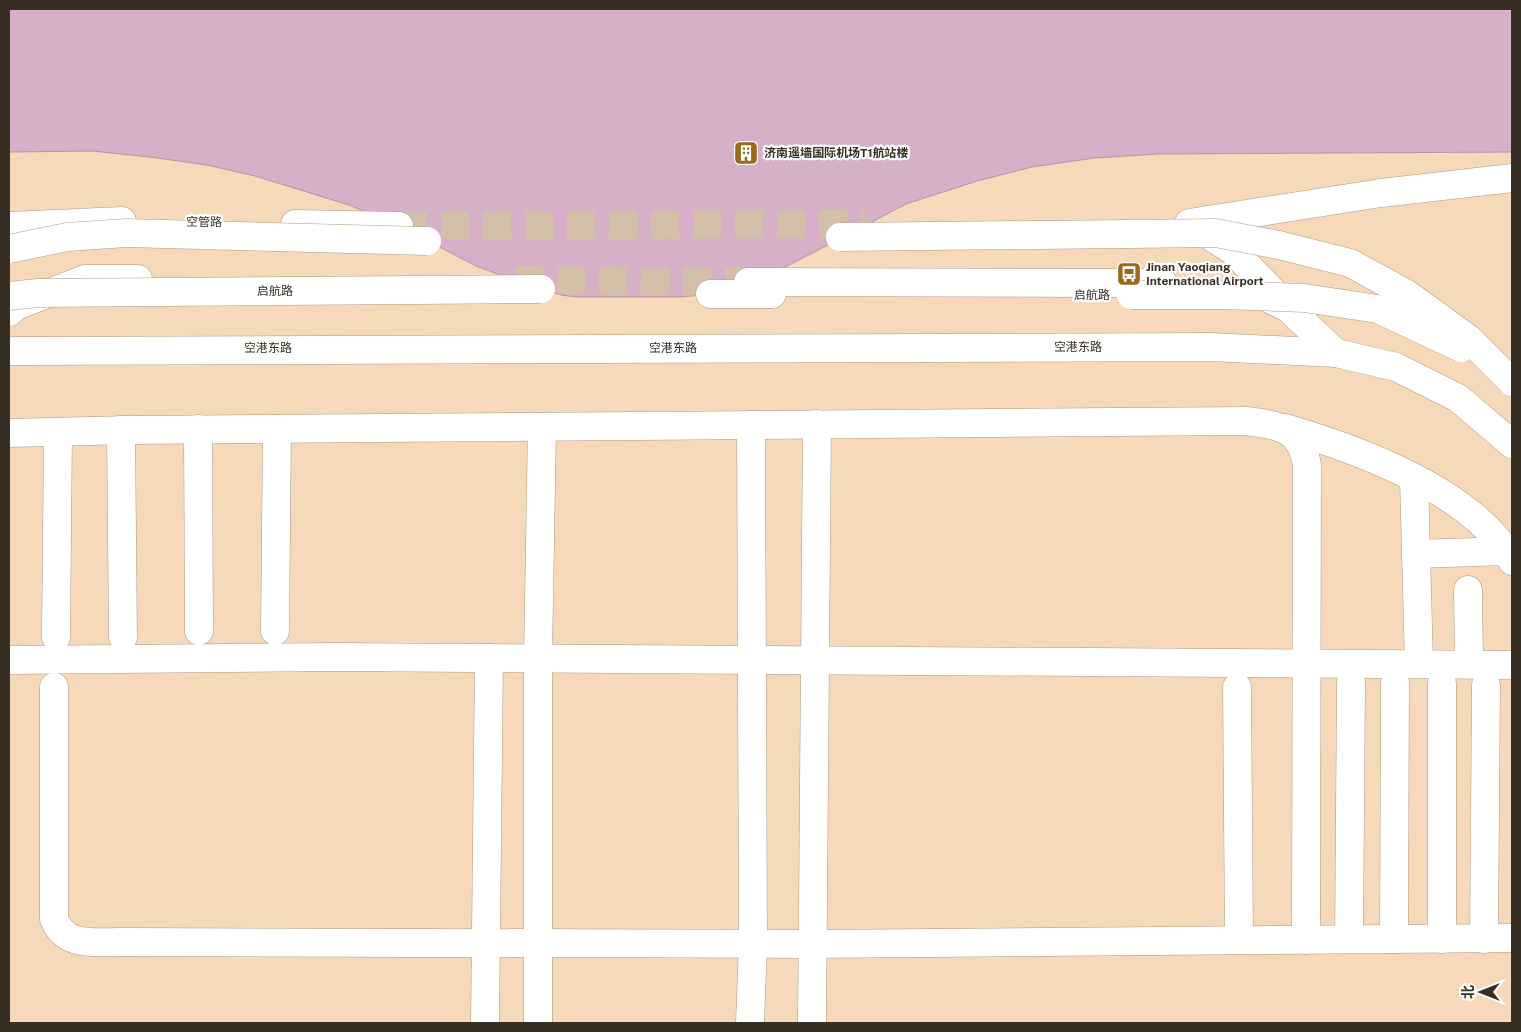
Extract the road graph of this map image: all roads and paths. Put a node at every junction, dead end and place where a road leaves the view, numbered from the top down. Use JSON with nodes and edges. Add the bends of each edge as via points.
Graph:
{"nodes":[{"id":1,"x":1512,"y":178,"type":"edge"},
{"id":2,"x":1189,"y":223,"type":"junction"},
{"id":3,"x":46,"y":224,"type":"junction"},
{"id":4,"x":866,"y":224,"type":"tunnel mouth"},
{"id":5,"x":9,"y":226,"type":"edge"},
{"id":6,"x":399,"y":226,"type":"tunnel mouth"},
{"id":7,"x":840,"y":237,"type":"tunnel mouth"},
{"id":8,"x":427,"y":241,"type":"dead end"},
{"id":9,"x":9,"y":250,"type":"edge"},
{"id":10,"x":514,"y":280,"type":"tunnel mouth"},
{"id":11,"x":748,"y":282,"type":"tunnel mouth"},
{"id":12,"x":541,"y":289,"type":"tunnel mouth"},
{"id":13,"x":710,"y":294,"type":"dead end"},
{"id":14,"x":9,"y":296,"type":"edge"},
{"id":15,"x":1288,"y":308,"type":"junction"},
{"id":16,"x":9,"y":312,"type":"edge"},
{"id":17,"x":9,"y":350,"type":"edge"},
{"id":18,"x":1336,"y":353,"type":"junction"},
{"id":19,"x":1512,"y":382,"type":"edge"},
{"id":20,"x":1512,"y":386,"type":"edge"},
{"id":21,"x":1268,"y":423,"type":"junction"},
{"id":22,"x":817,"y":424,"type":"junction"},
{"id":23,"x":751,"y":425,"type":"junction"},
{"id":24,"x":542,"y":426,"type":"junction"},
{"id":25,"x":278,"y":428,"type":"junction"},
{"id":26,"x":198,"y":429,"type":"junction"},
{"id":27,"x":121,"y":430,"type":"junction"},
{"id":28,"x":58,"y":432,"type":"junction"},
{"id":29,"x":9,"y":433,"type":"edge"},
{"id":30,"x":1512,"y":444,"type":"edge"},
{"id":31,"x":1414,"y":479,"type":"junction"},
{"id":32,"x":1416,"y":554,"type":"junction"},
{"id":33,"x":1510,"y":556,"type":"edge"},
{"id":34,"x":1468,"y":590,"type":"dead end"},
{"id":35,"x":199,"y":631,"type":"dead end"},
{"id":36,"x":275,"y":631,"type":"dead end"},
{"id":37,"x":56,"y":636,"type":"dead end"},
{"id":38,"x":123,"y":637,"type":"dead end"},
{"id":39,"x":489,"y":658,"type":"junction"},
{"id":40,"x":538,"y":658,"type":"junction"},
{"id":41,"x":9,"y":660,"type":"edge"},
{"id":42,"x":814,"y":660,"type":"junction"},
{"id":43,"x":750,"y":662,"type":"junction"},
{"id":44,"x":1306,"y":663,"type":"junction"},
{"id":45,"x":1419,"y":664,"type":"junction"},
{"id":46,"x":1469,"y":664,"type":"junction"},
{"id":47,"x":1512,"y":665,"type":"edge"},
{"id":48,"x":1351,"y":683,"type":"dead end"},
{"id":49,"x":1395,"y":683,"type":"dead end"},
{"id":50,"x":1442,"y":684,"type":"dead end"},
{"id":51,"x":1486,"y":685,"type":"dead end"},
{"id":52,"x":54,"y":687,"type":"dead end"},
{"id":53,"x":1238,"y":687,"type":"dead end"},
{"id":54,"x":1442,"y":938,"type":"junction"},
{"id":55,"x":1484,"y":938,"type":"junction"},
{"id":56,"x":1512,"y":938,"type":"edge"},
{"id":57,"x":1349,"y":939,"type":"junction"},
{"id":58,"x":1394,"y":939,"type":"junction"},
{"id":59,"x":1239,"y":940,"type":"junction"},
{"id":60,"x":1306,"y":940,"type":"junction"},
{"id":61,"x":487,"y":942,"type":"junction"},
{"id":62,"x":539,"y":943,"type":"junction"},
{"id":63,"x":753,"y":944,"type":"junction"},
{"id":64,"x":812,"y":944,"type":"junction"},
{"id":65,"x":485,"y":1023,"type":"edge"},
{"id":66,"x":538,"y":1023,"type":"edge"},
{"id":67,"x":750,"y":1023,"type":"edge"},
{"id":68,"x":812,"y":1023,"type":"edge"}],
"edges":[{"from":1,"to":2,"type":"main road","via":[[1381,193]]},
{"from":2,"to":4,"type":"main road"},
{"from":2,"to":15,"type":"main road","via":[[1232,250]]},
{"from":3,"to":5,"type":"main road","name":"空管路"},
{"from":3,"to":6,"type":"main road","name":"空管路","via":[[112,221]]},
{"from":3,"to":9,"type":"main road"},
{"from":7,"to":19,"type":"main road","bridge":true,"via":[[1216,233],[1279,244],[1350,263],[1407,294],[1469,339]]},
{"from":8,"to":9,"type":"main road","bridge":true,"via":[[126,233],[66,237]]},
{"from":10,"to":16,"type":"main road","via":[[85,278],[16,306]]},
{"from":11,"to":15,"type":"main road","via":[[1134,282],[1243,286]]},
{"from":12,"to":14,"type":"main road","name":"启航路","bridge":true,"via":[[38,293]]},
{"from":13,"to":20,"type":"main road","name":"启航路","bridge":true,"via":[[1304,298],[1378,309],[1466,351]]},
{"from":15,"to":18,"type":"main road"},
{"from":17,"to":18,"type":"main road","name":"空港东路","via":[[1211,347]]},
{"from":18,"to":30,"type":"main road","name":"空港东路","via":[[1396,367],[1458,398]]},
{"from":21,"to":22,"type":"main road"},
{"from":21,"to":31,"type":"main road","via":[[1311,436]]},
{"from":21,"to":44,"type":"main road","via":[[1297,438],[1304,449],[1307,465]]},
{"from":22,"to":23,"type":"main road"},
{"from":22,"to":42,"type":"main road"},
{"from":23,"to":24,"type":"main road"},
{"from":23,"to":43,"type":"main road"},
{"from":24,"to":25,"type":"main road"},
{"from":24,"to":40,"type":"main road"},
{"from":25,"to":26,"type":"main road"},
{"from":25,"to":36,"type":"main road"},
{"from":26,"to":27,"type":"main road"},
{"from":26,"to":35,"type":"main road"},
{"from":27,"to":28,"type":"main road"},
{"from":27,"to":38,"type":"main road"},
{"from":28,"to":29,"type":"main road"},
{"from":28,"to":37,"type":"main road"},
{"from":31,"to":32,"type":"main road"},
{"from":31,"to":33,"type":"main road","via":[[1483,522]]},
{"from":32,"to":33,"type":"main road"},
{"from":32,"to":45,"type":"main road"},
{"from":34,"to":46,"type":"main road"},
{"from":39,"to":40,"type":"main road"},
{"from":39,"to":41,"type":"main road"},
{"from":39,"to":61,"type":"main road"},
{"from":40,"to":43,"type":"main road"},
{"from":40,"to":62,"type":"main road"},
{"from":42,"to":43,"type":"main road"},
{"from":42,"to":44,"type":"main road"},
{"from":42,"to":64,"type":"main road"},
{"from":43,"to":63,"type":"main road"},
{"from":44,"to":45,"type":"main road"},
{"from":44,"to":60,"type":"main road"},
{"from":45,"to":46,"type":"main road"},
{"from":46,"to":47,"type":"main road"},
{"from":48,"to":57,"type":"main road"},
{"from":49,"to":58,"type":"main road"},
{"from":50,"to":54,"type":"main road"},
{"from":51,"to":55,"type":"main road"},
{"from":52,"to":61,"type":"main road","via":[[54,912],[59,931],[72,940]]},
{"from":53,"to":59,"type":"main road"},
{"from":54,"to":55,"type":"main road"},
{"from":54,"to":58,"type":"main road"},
{"from":55,"to":56,"type":"main road"},
{"from":57,"to":58,"type":"main road"},
{"from":57,"to":60,"type":"main road"},
{"from":59,"to":60,"type":"main road"},
{"from":59,"to":64,"type":"main road"},
{"from":61,"to":62,"type":"main road"},
{"from":61,"to":65,"type":"main road"},
{"from":62,"to":63,"type":"main road"},
{"from":62,"to":66,"type":"main road"},
{"from":63,"to":64,"type":"main road"},
{"from":63,"to":67,"type":"main road"},
{"from":64,"to":68,"type":"main road"}]}
